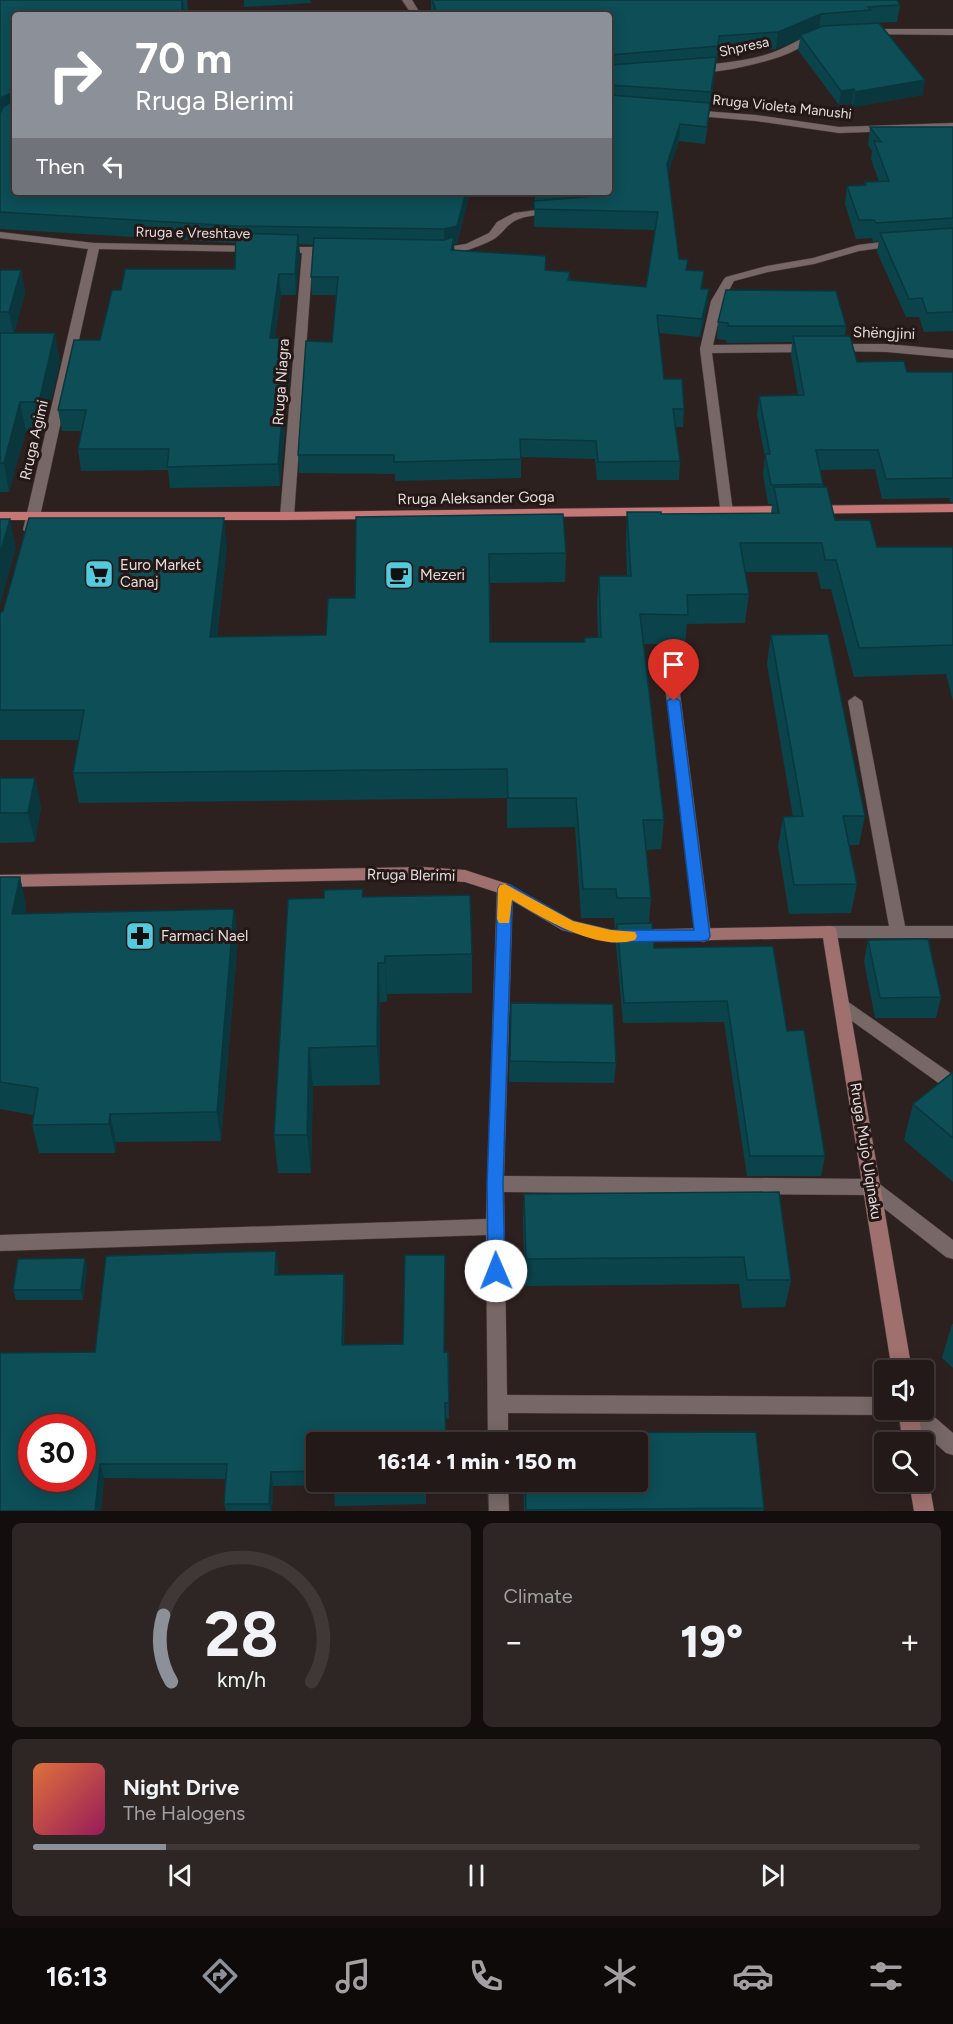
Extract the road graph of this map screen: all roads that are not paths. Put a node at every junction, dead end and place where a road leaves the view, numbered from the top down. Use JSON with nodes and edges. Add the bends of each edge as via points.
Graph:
{"nodes":[{"id":1,"x":953,"y":32,"type":"edge"},
{"id":2,"x":851,"y":33,"type":"edge"},
{"id":3,"x":829,"y":34,"type":"edge"},
{"id":4,"x":686,"y":70,"type":"edge"},
{"id":5,"x":679,"y":112,"type":"edge"},
{"id":6,"x":953,"y":126,"type":"edge"},
{"id":7,"x":559,"y":210,"type":"edge"},
{"id":8,"x":0,"y":235,"type":"edge"},
{"id":9,"x":907,"y":242,"type":"edge"},
{"id":10,"x":94,"y":246,"type":"junction"},
{"id":11,"x":308,"y":250,"type":"junction"},
{"id":12,"x":342,"y":250,"type":"edge"},
{"id":13,"x":422,"y":252,"type":"edge"},
{"id":14,"x":706,"y":349,"type":"junction"},
{"id":15,"x":953,"y":354,"type":"edge"},
{"id":16,"x":953,"y":508,"type":"edge"},
{"id":17,"x":726,"y":512,"type":"junction"},
{"id":18,"x":0,"y":516,"type":"edge"},
{"id":19,"x":34,"y":516,"type":"junction"},
{"id":20,"x":287,"y":516,"type":"junction"},
{"id":21,"x":28,"y":538,"type":"edge"},
{"id":22,"x":671,"y":678,"type":"dead end"},
{"id":23,"x":855,"y":701,"type":"dead end"},
{"id":24,"x":0,"y":880,"type":"edge"},
{"id":25,"x":505,"y":889,"type":"junction"},
{"id":26,"x":830,"y":932,"type":"junction"},
{"id":27,"x":898,"y":932,"type":"junction"},
{"id":28,"x":953,"y":932,"type":"edge"},
{"id":29,"x":702,"y":936,"type":"junction"},
{"id":30,"x":844,"y":1006,"type":"junction"},
{"id":31,"x":953,"y":1084,"type":"edge"},
{"id":32,"x":495,"y":1184,"type":"junction"},
{"id":33,"x":871,"y":1186,"type":"junction"},
{"id":34,"x":495,"y":1227,"type":"junction"},
{"id":35,"x":0,"y":1243,"type":"edge"},
{"id":36,"x":953,"y":1251,"type":"edge"},
{"id":37,"x":900,"y":1360,"type":"edge"},
{"id":38,"x":498,"y":1404,"type":"junction"},
{"id":39,"x":874,"y":1406,"type":"edge"},
{"id":40,"x":922,"y":1420,"type":"edge"},
{"id":41,"x":498,"y":1432,"type":"edge"},
{"id":42,"x":953,"y":1446,"type":"edge"},
{"id":43,"x":498,"y":1492,"type":"edge"},
{"id":44,"x":921,"y":1492,"type":"edge"},
{"id":45,"x":499,"y":1511,"type":"edge"},
{"id":46,"x":924,"y":1511,"type":"edge"}],
"edges":[{"from":1,"to":2,"type":"street"},
{"from":3,"to":4,"type":"street","name":"Shpresa","via":[[804,39],[788,51],[762,60]]},
{"from":5,"to":6,"type":"street","name":"Rruga Violeta Manushi","via":[[756,117],[839,130]]},
{"from":7,"to":13,"type":"street","via":[[518,215],[501,224],[493,235],[469,247]]},
{"from":8,"to":10,"type":"street","name":"Rruga e Vreshtave"},
{"from":9,"to":14,"type":"street","via":[[858,248],[730,279],[717,301]]},
{"from":10,"to":11,"type":"street","name":"Rruga e Vreshtave"},
{"from":10,"to":19,"type":"street","name":"Rruga Agimi"},
{"from":11,"to":12,"type":"street","name":"Rruga e Vreshtave"},
{"from":11,"to":20,"type":"street","name":"Rruga Niagra"},
{"from":14,"to":15,"type":"street","name":"Shëngjini","via":[[887,348]]},
{"from":14,"to":17,"type":"street"},
{"from":16,"to":17,"type":"main road","name":"Rruga Aleksander Goga"},
{"from":17,"to":20,"type":"main road","name":"Rruga Aleksander Goga"},
{"from":18,"to":19,"type":"main road","name":"Rruga Aleksander Goga"},
{"from":19,"to":20,"type":"main road","name":"Rruga Aleksander Goga"},
{"from":19,"to":21,"type":"street","name":"Rruga Agimi"},
{"from":22,"to":29,"type":"street"},
{"from":23,"to":27,"type":"street"},
{"from":24,"to":25,"type":"street","name":"Rruga Blerimi","via":[[423,873],[465,876]]},
{"from":25,"to":29,"type":"street","name":"Rruga Blerimi","via":[[568,926],[611,936]]},
{"from":25,"to":32,"type":"street"},
{"from":26,"to":27,"type":"street","name":"Rruga Blerimi"},
{"from":26,"to":29,"type":"street","name":"Rruga Blerimi"},
{"from":26,"to":30,"type":"street","name":"Rruga Mujo Ulqinaku"},
{"from":27,"to":28,"type":"street","name":"Rruga Blerimi"},
{"from":30,"to":31,"type":"street"},
{"from":30,"to":33,"type":"street","name":"Rruga Mujo Ulqinaku"},
{"from":32,"to":33,"type":"street"},
{"from":32,"to":34,"type":"street"},
{"from":33,"to":36,"type":"street"},
{"from":33,"to":37,"type":"street","name":"Rruga Mujo Ulqinaku"},
{"from":34,"to":35,"type":"street"},
{"from":34,"to":38,"type":"street"},
{"from":38,"to":39,"type":"street"},
{"from":38,"to":41,"type":"street"},
{"from":40,"to":42,"type":"street"},
{"from":43,"to":45,"type":"street"},
{"from":44,"to":46,"type":"street"}]}
